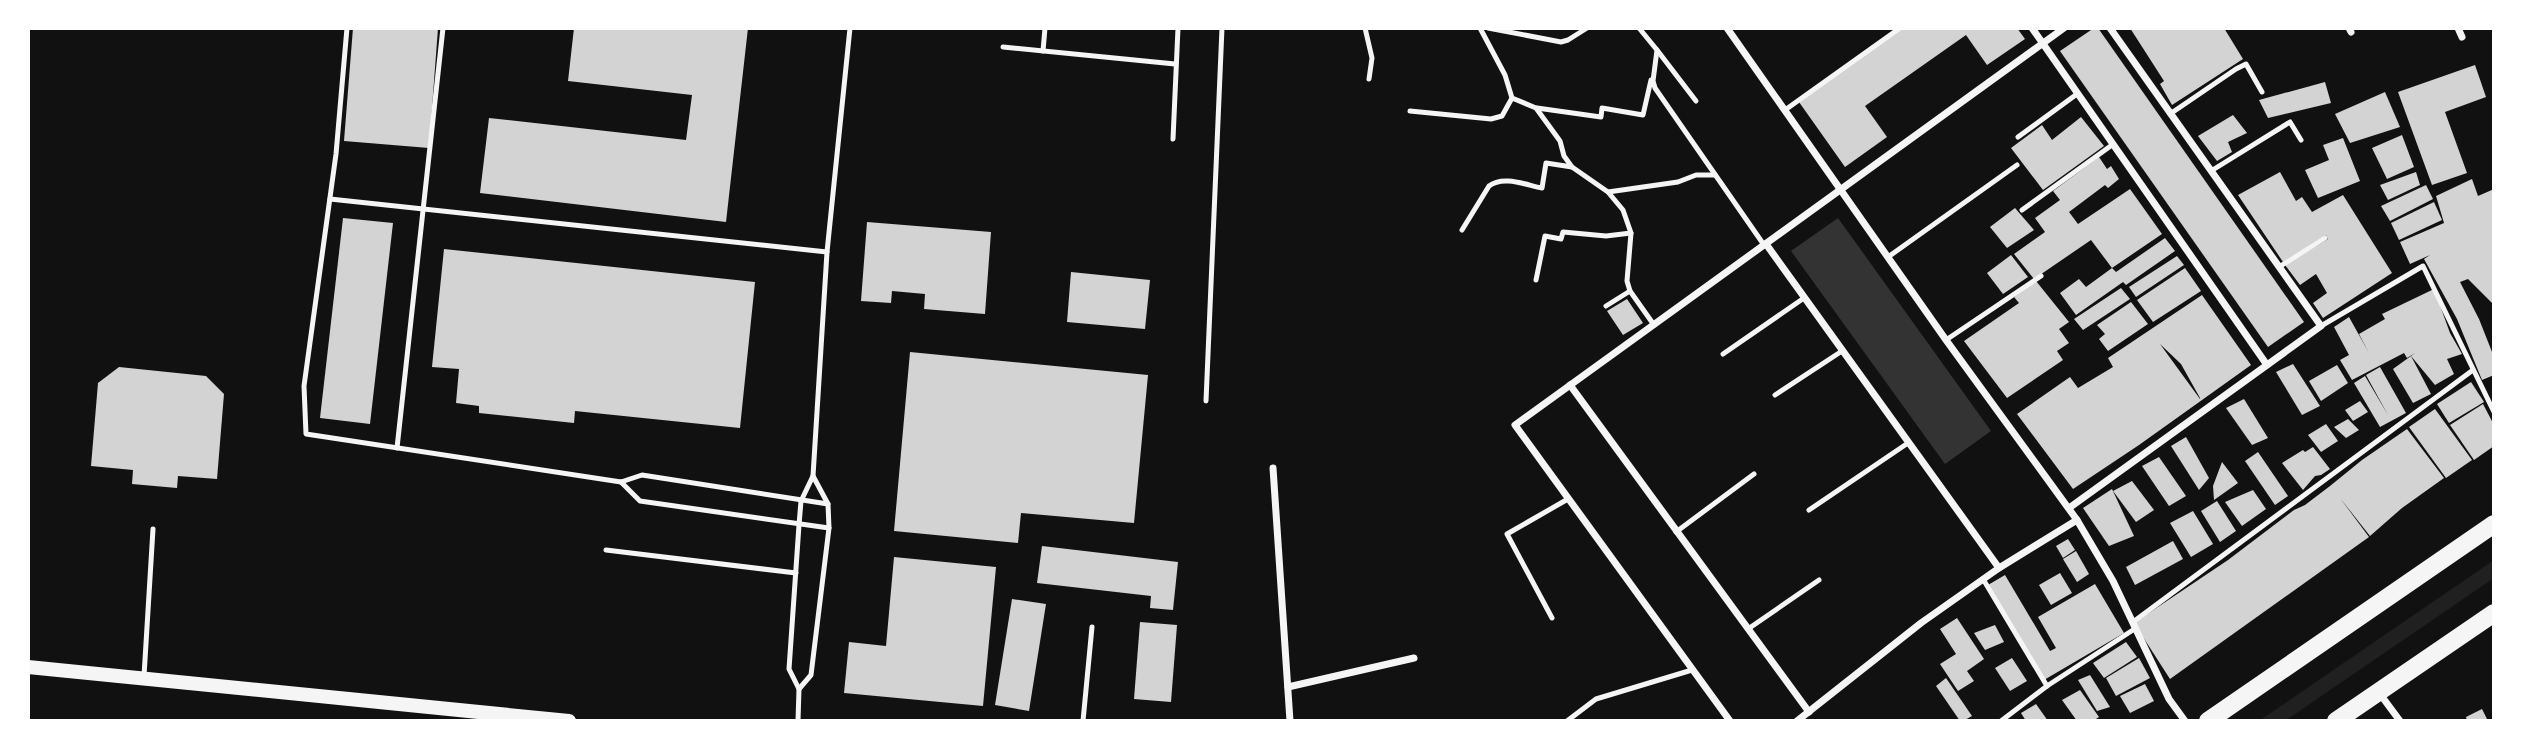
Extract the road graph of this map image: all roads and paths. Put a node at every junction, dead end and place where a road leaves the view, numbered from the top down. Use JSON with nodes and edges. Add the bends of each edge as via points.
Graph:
{"nodes":[{"id":1,"x":347,"y":28,"type":"edge"},
{"id":2,"x":443,"y":28,"type":"edge"},
{"id":3,"x":850,"y":28,"type":"edge"},
{"id":4,"x":1045,"y":28,"type":"edge"},
{"id":5,"x":1178,"y":28,"type":"edge"},
{"id":6,"x":1222,"y":28,"type":"edge"},
{"id":7,"x":1365,"y":28,"type":"edge"},
{"id":8,"x":1480,"y":28,"type":"edge"},
{"id":9,"x":1488,"y":28,"type":"edge"},
{"id":10,"x":1587,"y":28,"type":"edge"},
{"id":11,"x":1639,"y":28,"type":"edge"},
{"id":12,"x":1727,"y":28,"type":"edge"},
{"id":13,"x":1899,"y":28,"type":"edge"},
{"id":14,"x":2032,"y":28,"type":"edge"},
{"id":15,"x":2064,"y":28,"type":"edge"},
{"id":16,"x":2110,"y":28,"type":"edge"},
{"id":17,"x":2458,"y":28,"type":"edge"},
{"id":18,"x":2462,"y":37,"type":"dead end"},
{"id":19,"x":2043,"y":43,"type":"junction"},
{"id":20,"x":1003,"y":47,"type":"dead end"},
{"id":21,"x":1657,"y":50,"type":"junction"},
{"id":22,"x":1043,"y":51,"type":"junction"},
{"id":23,"x":1175,"y":64,"type":"junction"},
{"id":24,"x":1653,"y":74,"type":"junction"},
{"id":25,"x":1369,"y":79,"type":"dead end"},
{"id":26,"x":2262,"y":92,"type":"dead end"},
{"id":27,"x":2077,"y":94,"type":"junction"},
{"id":28,"x":1511,"y":98,"type":"junction"},
{"id":29,"x":1696,"y":101,"type":"dead end"},
{"id":30,"x":1536,"y":108,"type":"junction"},
{"id":31,"x":1785,"y":110,"type":"junction"},
{"id":32,"x":1410,"y":111,"type":"dead end"},
{"id":33,"x":2170,"y":114,"type":"junction"},
{"id":34,"x":2018,"y":137,"type":"dead end"},
{"id":35,"x":1173,"y":139,"type":"dead end"},
{"id":36,"x":2301,"y":140,"type":"dead end"},
{"id":37,"x":2112,"y":145,"type":"junction"},
{"id":38,"x":2017,"y":164,"type":"dead end"},
{"id":39,"x":1572,"y":167,"type":"junction"},
{"id":40,"x":2211,"y":171,"type":"junction"},
{"id":41,"x":1715,"y":175,"type":"junction"},
{"id":42,"x":1841,"y":190,"type":"junction"},
{"id":43,"x":1608,"y":191,"type":"junction"},
{"id":44,"x":330,"y":200,"type":"junction"},
{"id":45,"x":2022,"y":210,"type":"dead end"},
{"id":46,"x":423,"y":211,"type":"junction"},
{"id":47,"x":1462,"y":230,"type":"dead end"},
{"id":48,"x":1630,"y":233,"type":"junction"},
{"id":49,"x":2325,"y":238,"type":"dead end"},
{"id":50,"x":1765,"y":245,"type":"junction"},
{"id":51,"x":827,"y":252,"type":"junction"},
{"id":52,"x":1888,"y":257,"type":"junction"},
{"id":53,"x":2279,"y":267,"type":"junction"},
{"id":54,"x":2040,"y":276,"type":"dead end"},
{"id":55,"x":1536,"y":280,"type":"dead end"},
{"id":56,"x":1630,"y":291,"type":"junction"},
{"id":57,"x":1804,"y":298,"type":"junction"},
{"id":58,"x":1606,"y":306,"type":"dead end"},
{"id":59,"x":1654,"y":325,"type":"junction"},
{"id":60,"x":2321,"y":326,"type":"junction"},
{"id":61,"x":1946,"y":340,"type":"junction"},
{"id":62,"x":1842,"y":351,"type":"junction"},
{"id":63,"x":1723,"y":354,"type":"dead end"},
{"id":64,"x":2267,"y":365,"type":"junction"},
{"id":65,"x":2473,"y":370,"type":"junction"},
{"id":66,"x":1570,"y":386,"type":"junction"},
{"id":67,"x":1775,"y":396,"type":"dead end"},
{"id":68,"x":1206,"y":401,"type":"dead end"},
{"id":69,"x":2494,"y":412,"type":"edge"},
{"id":70,"x":1908,"y":443,"type":"junction"},
{"id":71,"x":397,"y":448,"type":"junction"},
{"id":72,"x":1273,"y":468,"type":"dead end"},
{"id":73,"x":1754,"y":474,"type":"dead end"},
{"id":74,"x":813,"y":476,"type":"junction"},
{"id":75,"x":621,"y":482,"type":"junction"},
{"id":76,"x":1568,"y":499,"type":"junction"},
{"id":77,"x":801,"y":501,"type":"junction"},
{"id":78,"x":828,"y":504,"type":"junction"},
{"id":79,"x":2069,"y":508,"type":"junction"},
{"id":80,"x":1810,"y":510,"type":"dead end"},
{"id":81,"x":2077,"y":520,"type":"junction"},
{"id":82,"x":2494,"y":524,"type":"edge"},
{"id":83,"x":799,"y":525,"type":"junction"},
{"id":84,"x":829,"y":528,"type":"junction"},
{"id":85,"x":153,"y":529,"type":"dead end"},
{"id":86,"x":1676,"y":532,"type":"junction"},
{"id":87,"x":606,"y":550,"type":"dead end"},
{"id":88,"x":1999,"y":568,"type":"junction"},
{"id":89,"x":796,"y":572,"type":"junction"},
{"id":90,"x":1983,"y":579,"type":"junction"},
{"id":91,"x":1819,"y":580,"type":"dead end"},
{"id":92,"x":2494,"y":614,"type":"edge"},
{"id":93,"x":1552,"y":618,"type":"dead end"},
{"id":94,"x":2134,"y":625,"type":"junction"},
{"id":95,"x":1092,"y":627,"type":"dead end"},
{"id":96,"x":1748,"y":629,"type":"junction"},
{"id":97,"x":1414,"y":658,"type":"dead end"},
{"id":98,"x":28,"y":667,"type":"edge"},
{"id":99,"x":1692,"y":670,"type":"junction"},
{"id":100,"x":144,"y":679,"type":"junction"},
{"id":101,"x":2047,"y":686,"type":"junction"},
{"id":102,"x":1288,"y":687,"type":"junction"},
{"id":103,"x":799,"y":689,"type":"junction"},
{"id":104,"x":2378,"y":692,"type":"junction"},
{"id":105,"x":1809,"y":712,"type":"junction"},
{"id":106,"x":569,"y":721,"type":"edge"},
{"id":107,"x":797,"y":721,"type":"edge"},
{"id":108,"x":1083,"y":721,"type":"edge"},
{"id":109,"x":1290,"y":721,"type":"edge"},
{"id":110,"x":1566,"y":721,"type":"edge"},
{"id":111,"x":1730,"y":721,"type":"edge"},
{"id":112,"x":1797,"y":721,"type":"edge"},
{"id":113,"x":2001,"y":721,"type":"edge"},
{"id":114,"x":2185,"y":721,"type":"edge"},
{"id":115,"x":2208,"y":721,"type":"edge"},
{"id":116,"x":2336,"y":721,"type":"edge"},
{"id":117,"x":2400,"y":721,"type":"edge"}],
"edges":[{"from":1,"to":44,"type":"lane"},
{"from":2,"to":46,"type":"lane"},
{"from":3,"to":51,"type":"lane"},
{"from":4,"to":22,"type":"lane"},
{"from":5,"to":23,"type":"lane"},
{"from":6,"to":68,"type":"lane"},
{"from":7,"to":25,"type":"lane","via":[[1372,58]]},
{"from":8,"to":28,"type":"lane","via":[[1505,75]]},
{"from":9,"to":10,"type":"lane","via":[[1560,42]]},
{"from":11,"to":21,"type":"lane"},
{"from":12,"to":31,"type":"street"},
{"from":13,"to":31,"type":"lane"},
{"from":14,"to":19,"type":"street"},
{"from":15,"to":19,"type":"street"},
{"from":16,"to":33,"type":"street"},
{"from":17,"to":18,"type":"street"},
{"from":19,"to":27,"type":"street"},
{"from":19,"to":42,"type":"street"},
{"from":20,"to":22,"type":"lane"},
{"from":21,"to":24,"type":"lane"},
{"from":21,"to":29,"type":"lane"},
{"from":22,"to":23,"type":"lane"},
{"from":23,"to":35,"type":"lane"},
{"from":24,"to":30,"type":"lane","via":[[1643,115],[1602,108],[1601,117]]},
{"from":24,"to":41,"type":"lane","via":[[1655,88]]},
{"from":26,"to":33,"type":"lane","via":[[2246,64]]},
{"from":27,"to":34,"type":"lane"},
{"from":27,"to":37,"type":"street"},
{"from":28,"to":30,"type":"lane"},
{"from":28,"to":32,"type":"lane","via":[[1502,116],[1491,119]]},
{"from":30,"to":39,"type":"lane"},
{"from":31,"to":42,"type":"street"},
{"from":33,"to":40,"type":"street"},
{"from":36,"to":40,"type":"lane","via":[[2290,122]]},
{"from":37,"to":45,"type":"lane"},
{"from":37,"to":64,"type":"street"},
{"from":38,"to":52,"type":"lane"},
{"from":39,"to":43,"type":"lane"},
{"from":39,"to":47,"type":"lane","via":[[1546,163],[1542,188],[1494,182]]},
{"from":40,"to":53,"type":"street"},
{"from":41,"to":43,"type":"lane"},
{"from":41,"to":50,"type":"lane"},
{"from":42,"to":50,"type":"street"},
{"from":42,"to":52,"type":"street"},
{"from":43,"to":48,"type":"lane","via":[[1623,210]]},
{"from":44,"to":46,"type":"lane"},
{"from":44,"to":71,"type":"lane","via":[[304,386],[306,434]]},
{"from":46,"to":51,"type":"lane"},
{"from":46,"to":71,"type":"lane"},
{"from":48,"to":55,"type":"lane","via":[[1563,232],[1561,239],[1545,236]]},
{"from":48,"to":56,"type":"lane"},
{"from":49,"to":53,"type":"lane"},
{"from":50,"to":57,"type":"street"},
{"from":50,"to":59,"type":"street"},
{"from":51,"to":74,"type":"lane"},
{"from":52,"to":61,"type":"street"},
{"from":53,"to":60,"type":"street"},
{"from":54,"to":61,"type":"lane"},
{"from":56,"to":58,"type":"lane"},
{"from":56,"to":59,"type":"lane"},
{"from":57,"to":62,"type":"street"},
{"from":57,"to":63,"type":"lane"},
{"from":59,"to":66,"type":"street"},
{"from":60,"to":64,"type":"street"},
{"from":60,"to":65,"type":"lane","via":[[2423,266]]},
{"from":61,"to":79,"type":"street"},
{"from":62,"to":67,"type":"lane"},
{"from":62,"to":70,"type":"street"},
{"from":64,"to":79,"type":"street"},
{"from":65,"to":69,"type":"lane"},
{"from":65,"to":94,"type":"lane"},
{"from":66,"to":76,"type":"street","via":[[1515,425]]},
{"from":66,"to":86,"type":"street"},
{"from":70,"to":80,"type":"lane"},
{"from":70,"to":88,"type":"street"},
{"from":71,"to":75,"type":"lane"},
{"from":72,"to":102,"type":"street"},
{"from":73,"to":86,"type":"lane"},
{"from":74,"to":77,"type":"lane"},
{"from":74,"to":78,"type":"lane"},
{"from":75,"to":77,"type":"lane","via":[[642,475]]},
{"from":75,"to":83,"type":"lane","via":[[640,501]]},
{"from":76,"to":93,"type":"lane","via":[[1507,534]]},
{"from":76,"to":99,"type":"street"},
{"from":77,"to":78,"type":"lane"},
{"from":77,"to":83,"type":"lane"},
{"from":78,"to":84,"type":"lane"},
{"from":79,"to":81,"type":"street"},
{"from":81,"to":88,"type":"street"},
{"from":81,"to":94,"type":"street"},
{"from":82,"to":115,"type":"main road"},
{"from":83,"to":84,"type":"lane"},
{"from":83,"to":89,"type":"lane"},
{"from":84,"to":103,"type":"lane","via":[[811,675]]},
{"from":85,"to":100,"type":"lane"},
{"from":86,"to":96,"type":"street"},
{"from":87,"to":89,"type":"lane"},
{"from":88,"to":90,"type":"street"},
{"from":89,"to":103,"type":"lane","via":[[789,669]]},
{"from":90,"to":101,"type":"lane"},
{"from":90,"to":105,"type":"street"},
{"from":91,"to":96,"type":"lane"},
{"from":92,"to":104,"type":"main road"},
{"from":94,"to":101,"type":"lane"},
{"from":94,"to":114,"type":"street","via":[[2169,699]]},
{"from":95,"to":108,"type":"lane"},
{"from":96,"to":105,"type":"street"},
{"from":97,"to":102,"type":"street"},
{"from":98,"to":100,"type":"main road"},
{"from":99,"to":110,"type":"lane","via":[[1596,699]]},
{"from":99,"to":111,"type":"street"},
{"from":100,"to":106,"type":"main road"},
{"from":101,"to":113,"type":"lane"},
{"from":102,"to":109,"type":"street"},
{"from":103,"to":107,"type":"lane"},
{"from":104,"to":116,"type":"main road"},
{"from":104,"to":117,"type":"street"},
{"from":105,"to":112,"type":"street"}]}
